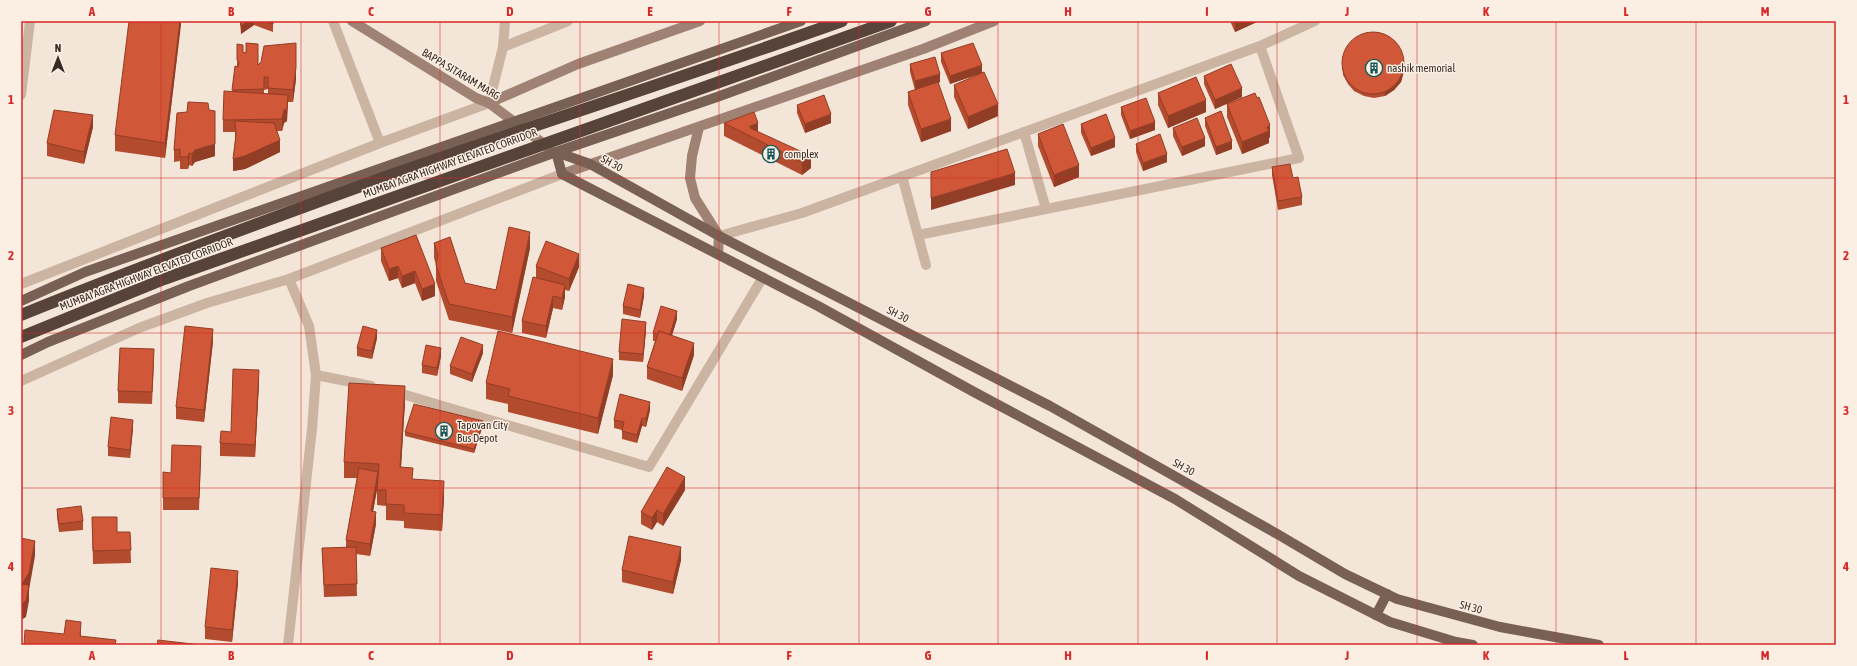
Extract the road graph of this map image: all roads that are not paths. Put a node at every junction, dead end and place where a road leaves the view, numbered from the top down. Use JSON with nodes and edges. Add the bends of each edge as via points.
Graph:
{"nodes":[{"id":1,"x":30,"y":21,"type":"edge"},
{"id":2,"x":332,"y":21,"type":"edge"},
{"id":3,"x":352,"y":21,"type":"edge"},
{"id":4,"x":505,"y":21,"type":"edge"},
{"id":5,"x":568,"y":21,"type":"edge"},
{"id":6,"x":700,"y":21,"type":"edge"},
{"id":7,"x":801,"y":21,"type":"edge"},
{"id":8,"x":842,"y":21,"type":"edge"},
{"id":9,"x":891,"y":21,"type":"edge"},
{"id":10,"x":926,"y":21,"type":"edge"},
{"id":11,"x":994,"y":21,"type":"edge"},
{"id":12,"x":1315,"y":21,"type":"edge"},
{"id":13,"x":1260,"y":46,"type":"junction"},
{"id":14,"x":503,"y":47,"type":"junction"},
{"id":15,"x":21,"y":95,"type":"edge"},
{"id":16,"x":489,"y":103,"type":"junction"},
{"id":17,"x":513,"y":122,"type":"junction"},
{"id":18,"x":699,"y":127,"type":"junction"},
{"id":19,"x":1024,"y":132,"type":"junction"},
{"id":20,"x":380,"y":143,"type":"junction"},
{"id":21,"x":556,"y":152,"type":"junction"},
{"id":22,"x":590,"y":164,"type":"junction"},
{"id":23,"x":562,"y":174,"type":"junction"},
{"id":24,"x":902,"y":176,"type":"junction"},
{"id":25,"x":1046,"y":209,"type":"junction"},
{"id":26,"x":918,"y":234,"type":"junction"},
{"id":27,"x":719,"y":236,"type":"junction"},
{"id":28,"x":718,"y":254,"type":"junction"},
{"id":29,"x":926,"y":265,"type":"dead end"},
{"id":30,"x":763,"y":278,"type":"junction"},
{"id":31,"x":289,"y":279,"type":"junction"},
{"id":32,"x":21,"y":284,"type":"edge"},
{"id":33,"x":21,"y":300,"type":"edge"},
{"id":34,"x":21,"y":315,"type":"edge"},
{"id":35,"x":21,"y":337,"type":"edge"},
{"id":36,"x":21,"y":355,"type":"edge"},
{"id":37,"x":316,"y":375,"type":"junction"},
{"id":38,"x":21,"y":381,"type":"edge"},
{"id":39,"x":1387,"y":594,"type":"junction"},
{"id":40,"x":1376,"y":615,"type":"junction"},
{"id":41,"x":288,"y":645,"type":"edge"},
{"id":42,"x":1474,"y":645,"type":"edge"},
{"id":43,"x":1599,"y":645,"type":"edge"}],
"edges":[{"from":1,"to":15,"type":"street"},
{"from":2,"to":20,"type":"street"},
{"from":3,"to":16,"type":"street","name":"BAPPA SITARAM MARG","via":[[476,98]]},
{"from":4,"to":14,"type":"street"},
{"from":5,"to":14,"type":"street"},
{"from":6,"to":16,"type":"street","via":[[578,64]]},
{"from":7,"to":17,"type":"main road"},
{"from":8,"to":34,"type":"highway","name":"MUMBAI AGRA HIGHWAY ELEVATED CORRIDOR","bridge":true,"via":[[395,174],[146,265]]},
{"from":9,"to":35,"type":"highway","name":"MUMBAI AGRA HIGHWAY ELEVATED CORRIDOR","bridge":true,"via":[[164,279]]},
{"from":10,"to":21,"type":"main road"},
{"from":11,"to":18,"type":"street","via":[[923,49]]},
{"from":12,"to":13,"type":"street"},
{"from":13,"to":19,"type":"street"},
{"from":13,"to":25,"type":"street","via":[[1299,158]]},
{"from":14,"to":16,"type":"street"},
{"from":16,"to":17,"type":"street","name":"BAPPA SITARAM MARG"},
{"from":16,"to":20,"type":"street"},
{"from":17,"to":21,"type":"street","name":"BAPPA SITARAM MARG"},
{"from":17,"to":33,"type":"main road","via":[[85,272]]},
{"from":18,"to":22,"type":"street"},
{"from":18,"to":27,"type":"street","via":[[690,178],[695,198]]},
{"from":19,"to":24,"type":"street"},
{"from":19,"to":25,"type":"street"},
{"from":20,"to":32,"type":"street"},
{"from":21,"to":22,"type":"main road","name":"SH 30"},
{"from":21,"to":23,"type":"main road"},
{"from":21,"to":36,"type":"main road","via":[[189,286]]},
{"from":22,"to":23,"type":"street"},
{"from":22,"to":27,"type":"main road","name":"SH 30"},
{"from":23,"to":28,"type":"main road"},
{"from":23,"to":31,"type":"street"},
{"from":24,"to":26,"type":"street"},
{"from":24,"to":27,"type":"street","via":[[802,213]]},
{"from":25,"to":26,"type":"street"},
{"from":26,"to":29,"type":"street"},
{"from":27,"to":28,"type":"street"},
{"from":27,"to":39,"type":"main road","name":"SH 30","via":[[1050,406],[1346,574]]},
{"from":28,"to":30,"type":"main road"},
{"from":30,"to":37,"type":"street","via":[[649,466],[395,391]]},
{"from":30,"to":40,"type":"main road","via":[[1175,499],[1299,576]]},
{"from":31,"to":37,"type":"street","via":[[308,326]]},
{"from":31,"to":38,"type":"street","via":[[207,303],[140,328]]},
{"from":37,"to":41,"type":"street"},
{"from":39,"to":40,"type":"main road"},
{"from":39,"to":43,"type":"main road","name":"SH 30","via":[[1500,627]]},
{"from":40,"to":42,"type":"main road","via":[[1390,622]]}]}
